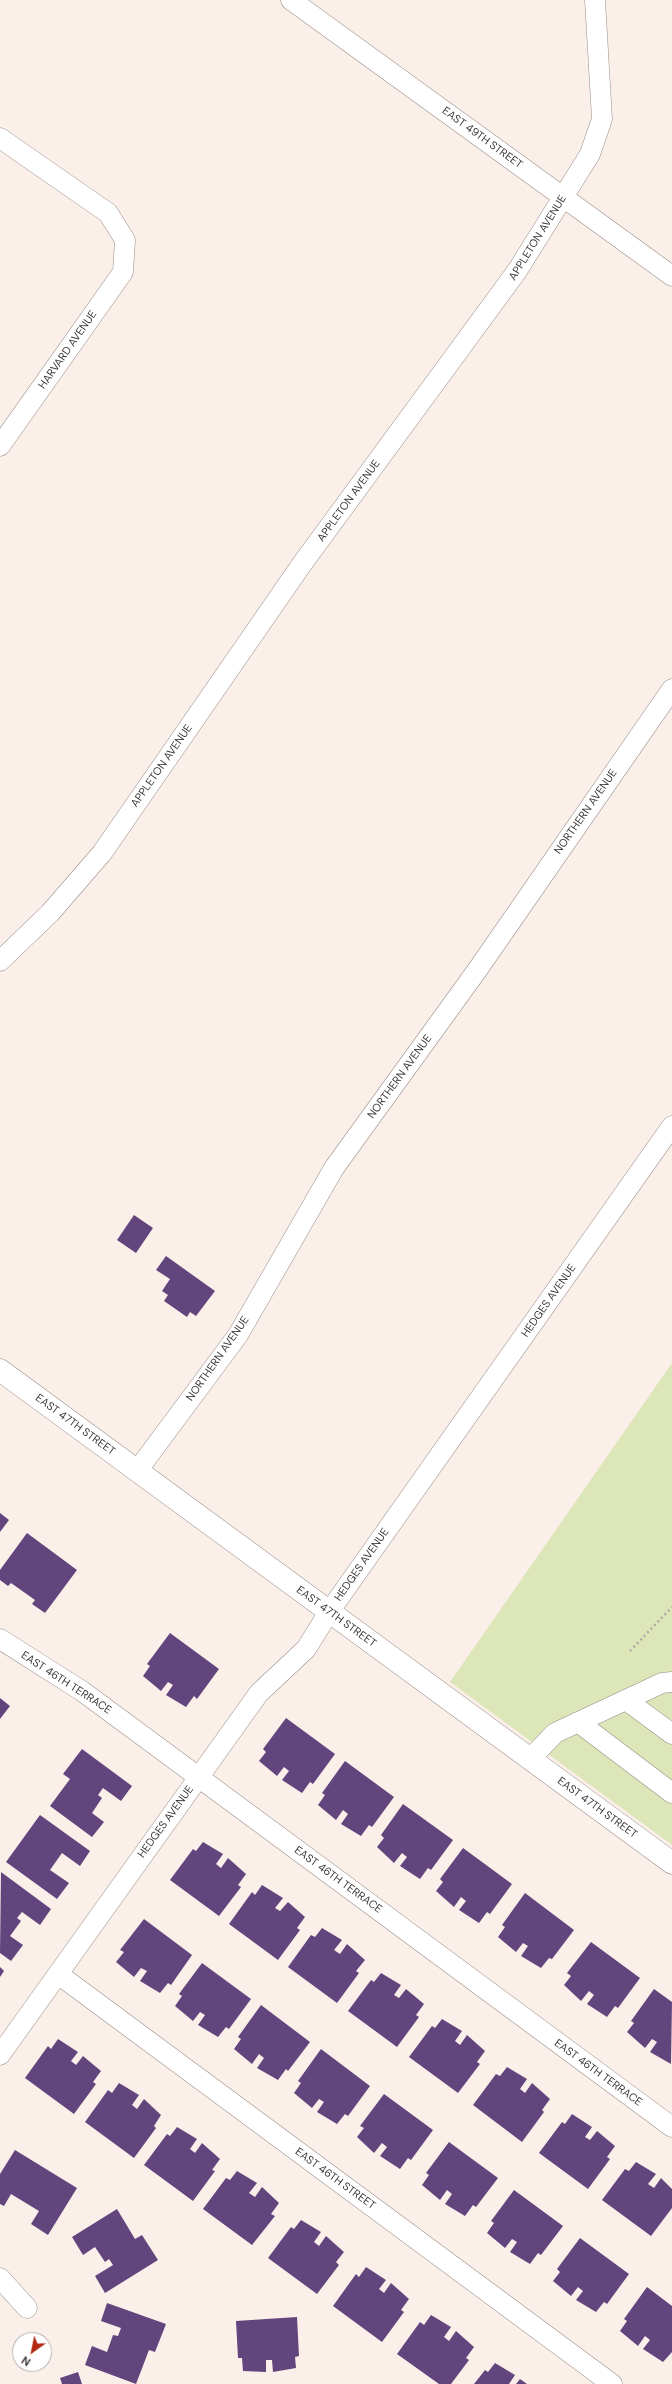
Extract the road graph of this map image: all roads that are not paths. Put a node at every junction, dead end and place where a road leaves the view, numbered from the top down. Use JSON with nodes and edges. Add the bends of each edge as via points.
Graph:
{"nodes":[{"id":1,"x":291,"y":0,"type":"edge"},
{"id":2,"x":595,"y":0,"type":"edge"},
{"id":3,"x":0,"y":138,"type":"edge"},
{"id":4,"x":564,"y":197,"type":"junction"},
{"id":5,"x":672,"y":276,"type":"edge"},
{"id":6,"x":0,"y":446,"type":"edge"},
{"id":7,"x":672,"y":689,"type":"edge"},
{"id":8,"x":0,"y":961,"type":"edge"},
{"id":9,"x":672,"y":1126,"type":"edge"},
{"id":10,"x":0,"y":1370,"type":"edge"},
{"id":11,"x":138,"y":1471,"type":"junction"},
{"id":12,"x":329,"y":1612,"type":"junction"},
{"id":13,"x":0,"y":1639,"type":"edge"},
{"id":14,"x":672,"y":1682,"type":"edge"},
{"id":15,"x":626,"y":1700,"type":"junction"},
{"id":16,"x":578,"y":1722,"type":"junction"},
{"id":17,"x":672,"y":1734,"type":"edge"},
{"id":18,"x":530,"y":1759,"type":"junction"},
{"id":19,"x":198,"y":1778,"type":"junction"},
{"id":20,"x":672,"y":1792,"type":"edge"},
{"id":21,"x":672,"y":1863,"type":"edge"},
{"id":22,"x":58,"y":1974,"type":"junction"},
{"id":23,"x":0,"y":2055,"type":"edge"},
{"id":24,"x":672,"y":2127,"type":"edge"},
{"id":25,"x":0,"y":2278,"type":"edge"},
{"id":26,"x":27,"y":2308,"type":"dead end"},
{"id":27,"x":612,"y":2384,"type":"edge"}],
"edges":[{"from":1,"to":4,"type":"street","name":"EAST 49TH STREET"},
{"from":2,"to":4,"type":"street","name":"APPLETON AVENUE","via":[[602,119],[590,154]]},
{"from":3,"to":6,"type":"street","name":"HARVARD AVENUE","via":[[108,213],[125,240],[123,272]]},
{"from":4,"to":5,"type":"street","name":"EAST 49TH STREET"},
{"from":4,"to":8,"type":"street","name":"APPLETON AVENUE","via":[[518,272],[302,564],[102,853],[50,913]]},
{"from":7,"to":11,"type":"street","name":"NORTHERN AVENUE","via":[[478,969],[334,1168],[238,1335]]},
{"from":9,"to":12,"type":"street","name":"HEDGES AVENUE"},
{"from":10,"to":11,"type":"main road","name":"EAST 47TH STREET"},
{"from":11,"to":12,"type":"main road","name":"EAST 47TH STREET"},
{"from":12,"to":18,"type":"main road","name":"EAST 47TH STREET"},
{"from":12,"to":19,"type":"street","name":"HEDGES AVENUE","via":[[306,1649],[259,1693]]},
{"from":13,"to":19,"type":"street","name":"EAST 46TH TERRACE","via":[[82,1691]]},
{"from":14,"to":15,"type":"street","via":[[662,1683]]},
{"from":15,"to":16,"type":"street"},
{"from":15,"to":17,"type":"street"},
{"from":16,"to":18,"type":"street","via":[[555,1732]]},
{"from":16,"to":20,"type":"street"},
{"from":18,"to":21,"type":"main road","name":"EAST 47TH STREET"},
{"from":19,"to":22,"type":"street","name":"HEDGES AVENUE"},
{"from":19,"to":24,"type":"street","name":"EAST 46TH TERRACE"},
{"from":22,"to":23,"type":"street","name":"HEDGES AVENUE"},
{"from":22,"to":27,"type":"street","name":"EAST 46TH STREET"},
{"from":25,"to":26,"type":"street"}]}
